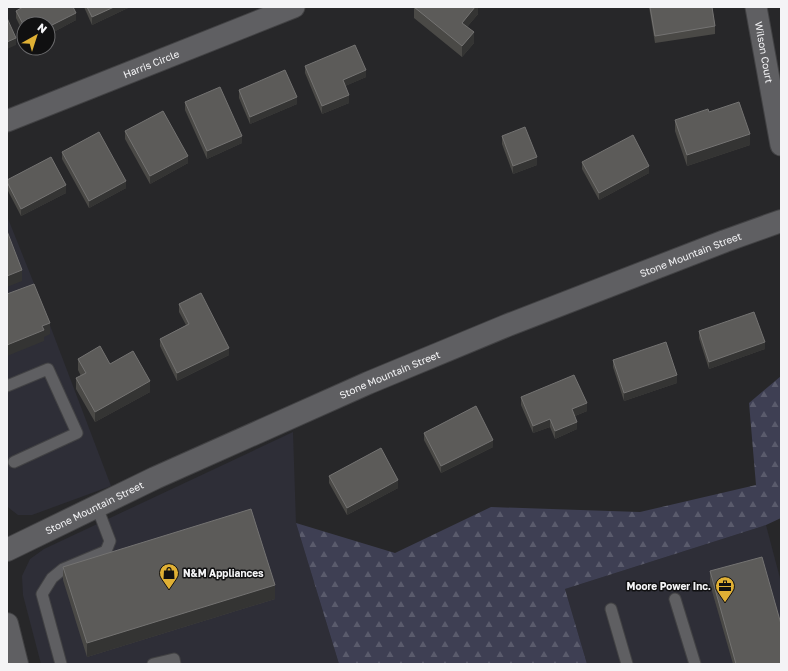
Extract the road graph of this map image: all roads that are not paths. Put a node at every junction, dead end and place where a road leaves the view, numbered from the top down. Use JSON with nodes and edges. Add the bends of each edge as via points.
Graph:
{"nodes":[{"id":1,"x":294,"y":7,"type":"edge"},
{"id":2,"x":756,"y":7,"type":"edge"},
{"id":3,"x":7,"y":121,"type":"edge"},
{"id":4,"x":781,"y":145,"type":"edge"},
{"id":5,"x":781,"y":221,"type":"edge"},
{"id":6,"x":7,"y":386,"type":"edge"},
{"id":7,"x":14,"y":462,"type":"dead end"},
{"id":8,"x":97,"y":507,"type":"junction"},
{"id":9,"x":7,"y":550,"type":"edge"},
{"id":10,"x":675,"y":599,"type":"dead end"},
{"id":11,"x":611,"y":609,"type":"dead end"},
{"id":12,"x":7,"y":624,"type":"edge"},
{"id":13,"x":14,"y":662,"type":"edge"},
{"id":14,"x":61,"y":664,"type":"edge"},
{"id":15,"x":153,"y":664,"type":"edge"},
{"id":16,"x":175,"y":664,"type":"edge"},
{"id":17,"x":627,"y":664,"type":"edge"},
{"id":18,"x":695,"y":664,"type":"edge"}],
"edges":[{"from":1,"to":3,"type":"street","name":"Harris Circle"},
{"from":2,"to":4,"type":"street","name":"Wilson Court"},
{"from":5,"to":8,"type":"main road","name":"Stone Mountain Street","via":[[508,325],[368,383],[155,478]]},
{"from":6,"to":7,"type":"lane","via":[[48,369],[77,433]]},
{"from":8,"to":9,"type":"main road","name":"Stone Mountain Street"},
{"from":8,"to":14,"type":"lane","via":[[110,541],[106,551],[63,569],[52,578],[42,594]]},
{"from":10,"to":18,"type":"lane"},
{"from":11,"to":17,"type":"lane"},
{"from":12,"to":13,"type":"main road"},
{"from":15,"to":16,"type":"lane","via":[[174,659]]}]}
